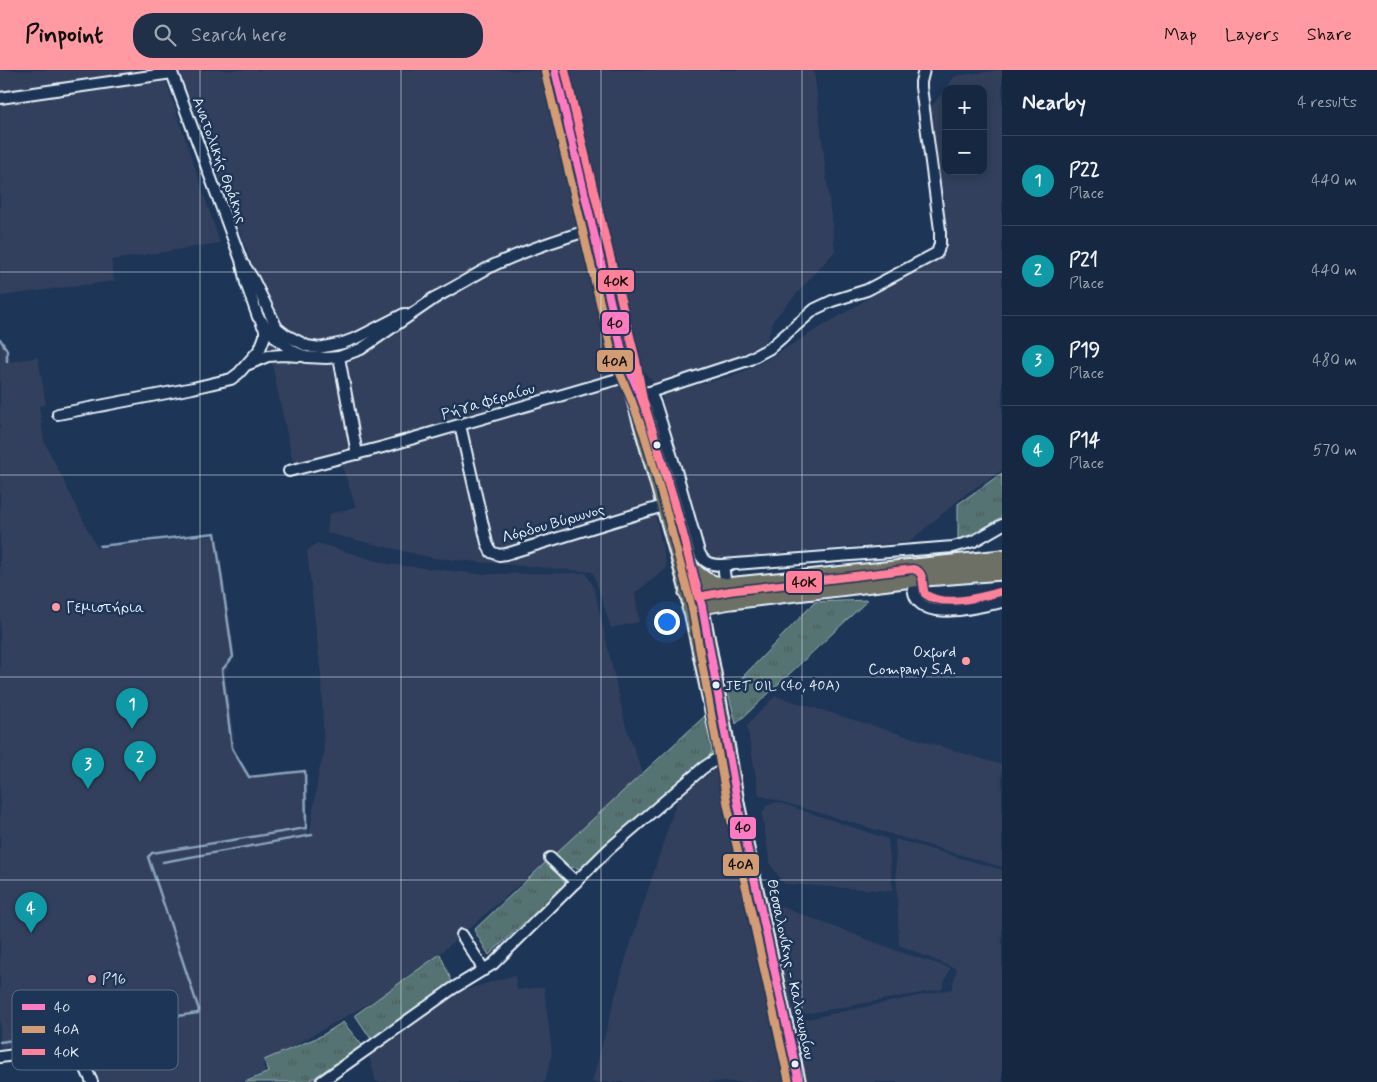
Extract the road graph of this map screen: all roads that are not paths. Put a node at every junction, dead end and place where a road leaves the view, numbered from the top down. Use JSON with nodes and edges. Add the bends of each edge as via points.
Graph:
{"nodes":[{"id":1,"x":555,"y":70,"type":"edge"},
{"id":2,"x":924,"y":70,"type":"edge"},
{"id":3,"x":172,"y":71,"type":"edge"},
{"id":4,"x":0,"y":98,"type":"edge"},
{"id":5,"x":592,"y":229,"type":"junction"},
{"id":6,"x":240,"y":260,"type":"junction"},
{"id":7,"x":438,"y":296,"type":"junction"},
{"id":8,"x":258,"y":317,"type":"junction"},
{"id":9,"x":277,"y":328,"type":"junction"},
{"id":10,"x":277,"y":339,"type":"junction"},
{"id":11,"x":293,"y":339,"type":"junction"},
{"id":12,"x":260,"y":349,"type":"junction"},
{"id":13,"x":268,"y":356,"type":"junction"},
{"id":14,"x":306,"y":357,"type":"junction"},
{"id":15,"x":339,"y":357,"type":"junction"},
{"id":16,"x":626,"y":362,"type":"junction"},
{"id":17,"x":248,"y":364,"type":"junction"},
{"id":18,"x":628,"y":376,"type":"junction"},
{"id":19,"x":641,"y":396,"type":"junction"},
{"id":20,"x":58,"y":414,"type":"dead end"},
{"id":21,"x":460,"y":425,"type":"junction"},
{"id":22,"x":357,"y":454,"type":"junction"},
{"id":23,"x":289,"y":471,"type":"dead end"},
{"id":24,"x":664,"y":506,"type":"junction"},
{"id":25,"x":1002,"y":525,"type":"edge"},
{"id":26,"x":1002,"y":558,"type":"edge"},
{"id":27,"x":723,"y":565,"type":"junction"},
{"id":28,"x":693,"y":570,"type":"junction"},
{"id":29,"x":1002,"y":572,"type":"edge"},
{"id":30,"x":913,"y":579,"type":"junction"},
{"id":31,"x":726,"y":586,"type":"junction"},
{"id":32,"x":694,"y":600,"type":"junction"},
{"id":33,"x":1002,"y":602,"type":"edge"},
{"id":34,"x":720,"y":751,"type":"junction"},
{"id":35,"x":738,"y":805,"type":"junction"},
{"id":36,"x":550,"y":858,"type":"dead end"},
{"id":37,"x":576,"y":882,"type":"junction"},
{"id":38,"x":462,"y":935,"type":"dead end"},
{"id":39,"x":484,"y":970,"type":"junction"},
{"id":40,"x":86,"y":1070,"type":"edge"},
{"id":41,"x":92,"y":1082,"type":"edge"},
{"id":42,"x":321,"y":1082,"type":"edge"},
{"id":43,"x":799,"y":1082,"type":"edge"}],
"edges":[{"from":1,"to":5,"type":"main road"},
{"from":2,"to":19,"type":"street","via":[[921,87],[940,230],[937,253],[866,290],[815,309],[770,348],[748,360]]},
{"from":3,"to":4,"type":"street"},
{"from":3,"to":6,"type":"street","name":"Ανατολικής Θράκης"},
{"from":5,"to":7,"type":"street","name":"Ανατολικής Θράκης","via":[[550,242],[493,266]]},
{"from":5,"to":16,"type":"main road"},
{"from":6,"to":8,"type":"street","name":"Ανατολικής Θράκης"},
{"from":6,"to":9,"type":"street","name":"Ανατολικής Θράκης"},
{"from":7,"to":11,"type":"street","name":"Ανατολικής Θράκης","via":[[342,343],[319,348]]},
{"from":7,"to":15,"type":"street","name":"Ανατολικής Θράκης","via":[[361,349]]},
{"from":8,"to":10,"type":"street","name":"Ανατολικής Θράκης"},
{"from":8,"to":12,"type":"street","via":[[265,329]]},
{"from":9,"to":10,"type":"street"},
{"from":9,"to":11,"type":"street","name":"Ανατολικής Θράκης"},
{"from":10,"to":11,"type":"street"},
{"from":10,"to":12,"type":"street"},
{"from":10,"to":13,"type":"street"},
{"from":10,"to":14,"type":"street","name":"Ανατολικής Θράκης"},
{"from":12,"to":17,"type":"street"},
{"from":13,"to":14,"type":"street"},
{"from":13,"to":17,"type":"street"},
{"from":14,"to":15,"type":"street","name":"Ανατολικής Θράκης"},
{"from":15,"to":22,"type":"street"},
{"from":16,"to":18,"type":"main road","name":"Θεσσαλονίκης - Καλοχωρίου"},
{"from":16,"to":19,"type":"main road"},
{"from":17,"to":20,"type":"street","via":[[232,378],[220,382]]},
{"from":18,"to":19,"type":"main road","name":"Θεσσαλονίκης - Καλοχωρίου"},
{"from":18,"to":21,"type":"street","name":"Ρήγα Φεραίου"},
{"from":19,"to":24,"type":"main road","name":"Θεσσαλονίκης - Καλοχωρίου"},
{"from":19,"to":27,"type":"street","via":[[656,406],[702,559],[712,565]]},
{"from":19,"to":28,"type":"main road","name":"Θεσσαλονίκης - Καλοχωρίου","via":[[676,503]]},
{"from":21,"to":22,"type":"street","name":"Ρήγα Φεραίου"},
{"from":21,"to":24,"type":"street","name":"Λόρδου Βύρωνος","via":[[491,552],[506,554]]},
{"from":22,"to":23,"type":"street","name":"Ρήγα Φεραίου"},
{"from":24,"to":32,"type":"main road","name":"Θεσσαλονίκης - Καλοχωρίου"},
{"from":25,"to":27,"type":"street","via":[[954,547]]},
{"from":26,"to":31,"type":"highway"},
{"from":27,"to":31,"type":"street"},
{"from":28,"to":31,"type":"highway","via":[[708,582]]},
{"from":28,"to":32,"type":"main road","name":"Θεσσαλονίκης - Καλοχωρίου"},
{"from":29,"to":30,"type":"highway"},
{"from":30,"to":32,"type":"highway","via":[[731,601]]},
{"from":30,"to":33,"type":"street","via":[[917,600],[940,612]]},
{"from":31,"to":32,"type":"highway"},
{"from":32,"to":34,"type":"main road","name":"Θεσσαλονίκης - Καλοχωρίου"},
{"from":32,"to":35,"type":"main road","name":"Θεσσαλονίκης - Καλοχωρίου","via":[[720,700]]},
{"from":34,"to":35,"type":"main road","name":"Θεσσαλονίκης - Καλοχωρίου"},
{"from":34,"to":37,"type":"street"},
{"from":35,"to":43,"type":"main road","name":"Θεσσαλονίκης - Καλοχωρίου"},
{"from":36,"to":37,"type":"street"},
{"from":37,"to":39,"type":"street"},
{"from":38,"to":39,"type":"street"},
{"from":39,"to":42,"type":"street"},
{"from":40,"to":41,"type":"street"}]}
